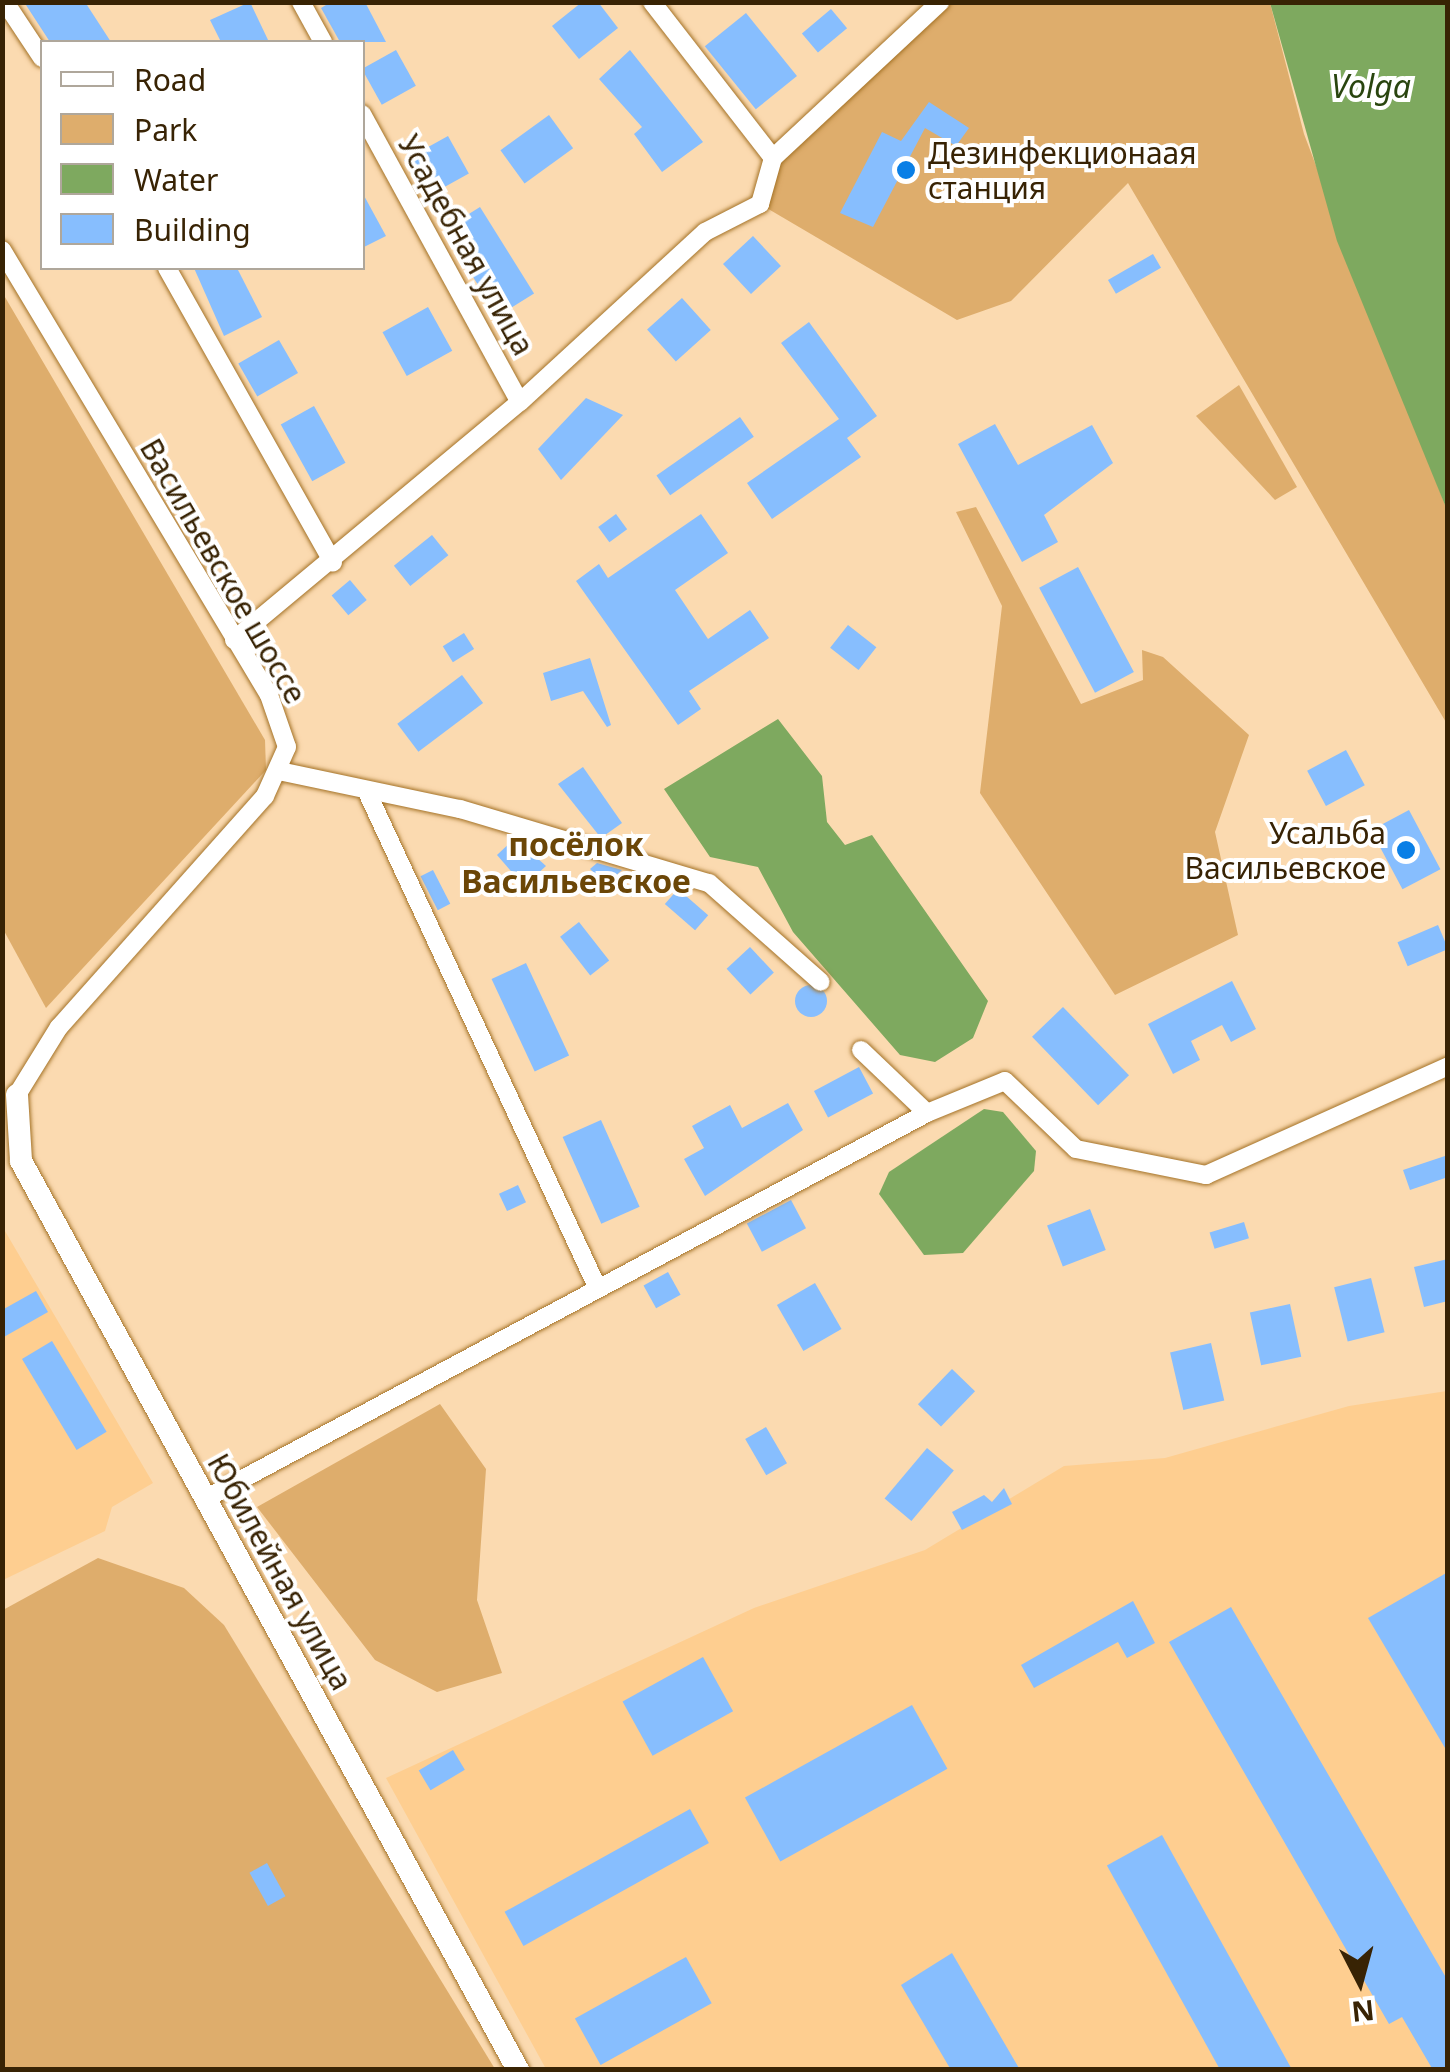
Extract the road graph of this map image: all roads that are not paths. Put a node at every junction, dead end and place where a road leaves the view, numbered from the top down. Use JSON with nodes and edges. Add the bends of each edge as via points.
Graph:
{"nodes":[{"id":1,"x":5,"y":2,"type":"edge"},
{"id":2,"x":301,"y":2,"type":"edge"},
{"id":3,"x":652,"y":2,"type":"edge"},
{"id":4,"x":940,"y":2,"type":"edge"},
{"id":5,"x":322,"y":40,"type":"edge"},
{"id":6,"x":40,"y":55,"type":"edge"},
{"id":7,"x":365,"y":119,"type":"edge"},
{"id":8,"x":774,"y":158,"type":"junction"},
{"id":9,"x":2,"y":250,"type":"edge"},
{"id":10,"x":168,"y":270,"type":"edge"},
{"id":11,"x":520,"y":402,"type":"junction"},
{"id":12,"x":333,"y":563,"type":"junction"},
{"id":13,"x":234,"y":640,"type":"junction"},
{"id":14,"x":279,"y":771,"type":"junction"},
{"id":15,"x":366,"y":792,"type":"junction"},
{"id":16,"x":821,"y":982,"type":"dead end"},
{"id":17,"x":861,"y":1050,"type":"dead end"},
{"id":18,"x":1448,"y":1066,"type":"edge"},
{"id":19,"x":16,"y":1095,"type":"joint"},
{"id":20,"x":927,"y":1113,"type":"junction"},
{"id":21,"x":598,"y":1289,"type":"junction"},
{"id":22,"x":205,"y":1499,"type":"junction"},
{"id":23,"x":518,"y":2070,"type":"edge"}],
"edges":[{"from":1,"to":6,"type":"street"},
{"from":2,"to":5,"type":"street"},
{"from":3,"to":8,"type":"street"},
{"from":4,"to":8,"type":"street"},
{"from":7,"to":11,"type":"street","name":"Усадебная улица"},
{"from":8,"to":11,"type":"street","via":[[760,204],[705,232]]},
{"from":9,"to":13,"type":"street","name":"Васильевское шоссе"},
{"from":10,"to":12,"type":"street"},
{"from":11,"to":12,"type":"street"},
{"from":12,"to":13,"type":"street"},
{"from":13,"to":14,"type":"street","name":"Васильевское шоссе","via":[[280,720]]},
{"from":14,"to":15,"type":"street"},
{"from":14,"to":19,"type":"street","via":[[59,1027]]},
{"from":15,"to":16,"type":"street","via":[[460,808],[709,883]]},
{"from":15,"to":21,"type":"street"},
{"from":17,"to":20,"type":"street"},
{"from":18,"to":20,"type":"street","via":[[1206,1175],[1076,1149],[1005,1081]]},
{"from":19,"to":22,"type":"street","name":"Юбилейная улица","via":[[21,1161]]},
{"from":20,"to":21,"type":"street"},
{"from":21,"to":22,"type":"street"},
{"from":22,"to":23,"type":"street","name":"Юбилейная улица"}]}
